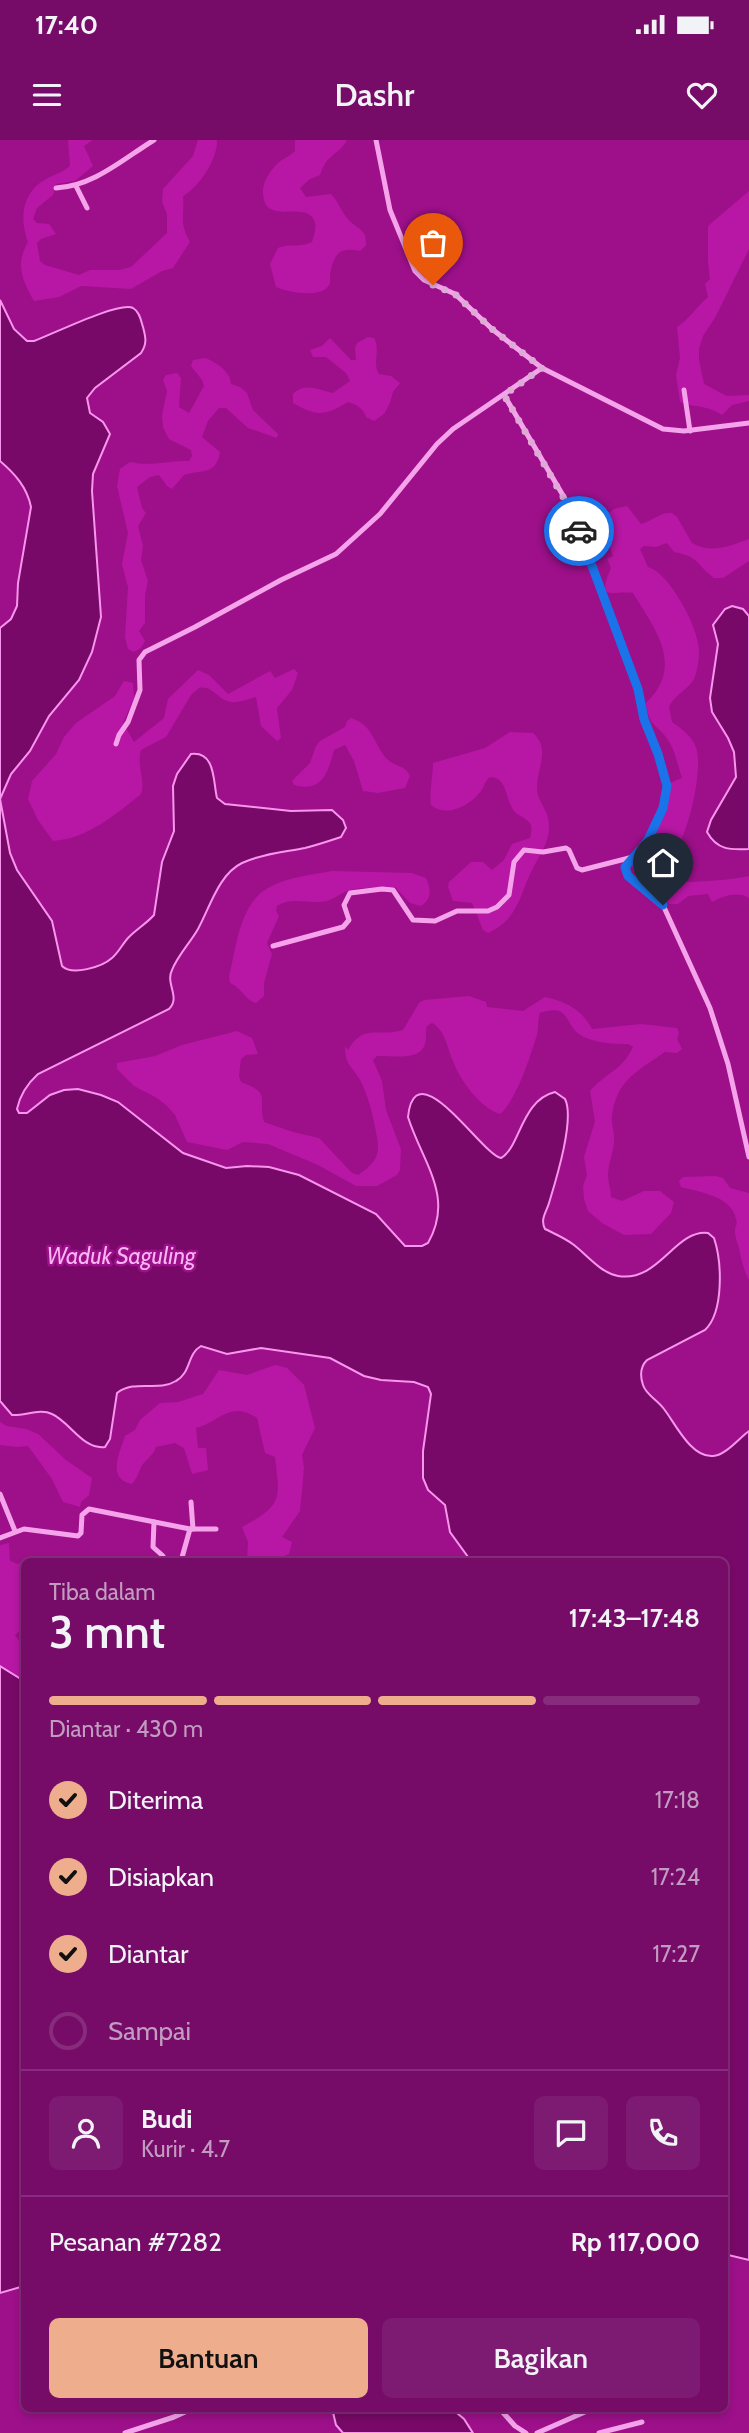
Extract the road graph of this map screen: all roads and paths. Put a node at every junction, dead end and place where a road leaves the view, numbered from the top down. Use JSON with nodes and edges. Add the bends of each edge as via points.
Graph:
{"nodes":[{"id":1,"x":154,"y":140,"type":"edge"},
{"id":2,"x":376,"y":140,"type":"edge"},
{"id":3,"x":76,"y":186,"type":"junction"},
{"id":4,"x":57,"y":188,"type":"dead end"},
{"id":5,"x":87,"y":208,"type":"dead end"},
{"id":6,"x":542,"y":368,"type":"junction"},
{"id":7,"x":684,"y":390,"type":"dead end"},
{"id":8,"x":504,"y":395,"type":"junction"},
{"id":9,"x":749,"y":424,"type":"edge"},
{"id":10,"x":690,"y":430,"type":"junction"},
{"id":11,"x":116,"y":744,"type":"dead end"},
{"id":12,"x":633,"y":857,"type":"junction"},
{"id":13,"x":273,"y":946,"type":"dead end"},
{"id":14,"x":749,"y":1157,"type":"edge"},
{"id":15,"x":0,"y":1494,"type":"edge"},
{"id":16,"x":191,"y":1502,"type":"dead end"},
{"id":17,"x":153,"y":1522,"type":"junction"},
{"id":18,"x":191,"y":1529,"type":"junction"},
{"id":19,"x":216,"y":1529,"type":"dead end"},
{"id":20,"x":15,"y":1531,"type":"junction"},
{"id":21,"x":0,"y":1538,"type":"edge"},
{"id":22,"x":163,"y":1556,"type":"dead end"},
{"id":23,"x":182,"y":1558,"type":"edge"},
{"id":24,"x":185,"y":2412,"type":"edge"},
{"id":25,"x":503,"y":2412,"type":"edge"},
{"id":26,"x":585,"y":2412,"type":"edge"},
{"id":27,"x":642,"y":2422,"type":"dead end"},
{"id":28,"x":125,"y":2433,"type":"edge"},
{"id":29,"x":526,"y":2433,"type":"edge"},
{"id":30,"x":537,"y":2433,"type":"edge"},
{"id":31,"x":599,"y":2433,"type":"edge"}],
"edges":[{"from":1,"to":3,"type":"street"},
{"from":2,"to":6,"type":"street","via":[[390,210],[415,271],[455,294]]},
{"from":3,"to":4,"type":"street"},
{"from":3,"to":5,"type":"street"},
{"from":6,"to":8,"type":"street"},
{"from":6,"to":10,"type":"street","via":[[663,429]]},
{"from":7,"to":10,"type":"street"},
{"from":8,"to":11,"type":"street","via":[[437,443],[380,514],[336,554],[145,652],[139,660],[140,690]]},
{"from":8,"to":12,"type":"street","via":[[570,509],[638,689],[666,782],[663,808],[647,842]]},
{"from":9,"to":10,"type":"street"},
{"from":12,"to":13,"type":"street","via":[[582,870],[566,848],[524,850],[514,862],[509,895],[492,910],[457,911],[435,921],[413,919],[393,890],[351,893],[344,905],[349,920],[343,927]]},
{"from":12,"to":14,"type":"street","via":[[626,873],[663,905],[717,1025]]},
{"from":15,"to":20,"type":"street"},
{"from":16,"to":18,"type":"street"},
{"from":17,"to":18,"type":"street"},
{"from":17,"to":20,"type":"street","via":[[89,1509],[82,1513],[78,1536]]},
{"from":17,"to":22,"type":"street","via":[[153,1547]]},
{"from":18,"to":19,"type":"street"},
{"from":18,"to":23,"type":"street"},
{"from":20,"to":21,"type":"street"},
{"from":24,"to":28,"type":"street"},
{"from":25,"to":29,"type":"street"},
{"from":26,"to":30,"type":"street"},
{"from":27,"to":31,"type":"street"}]}
